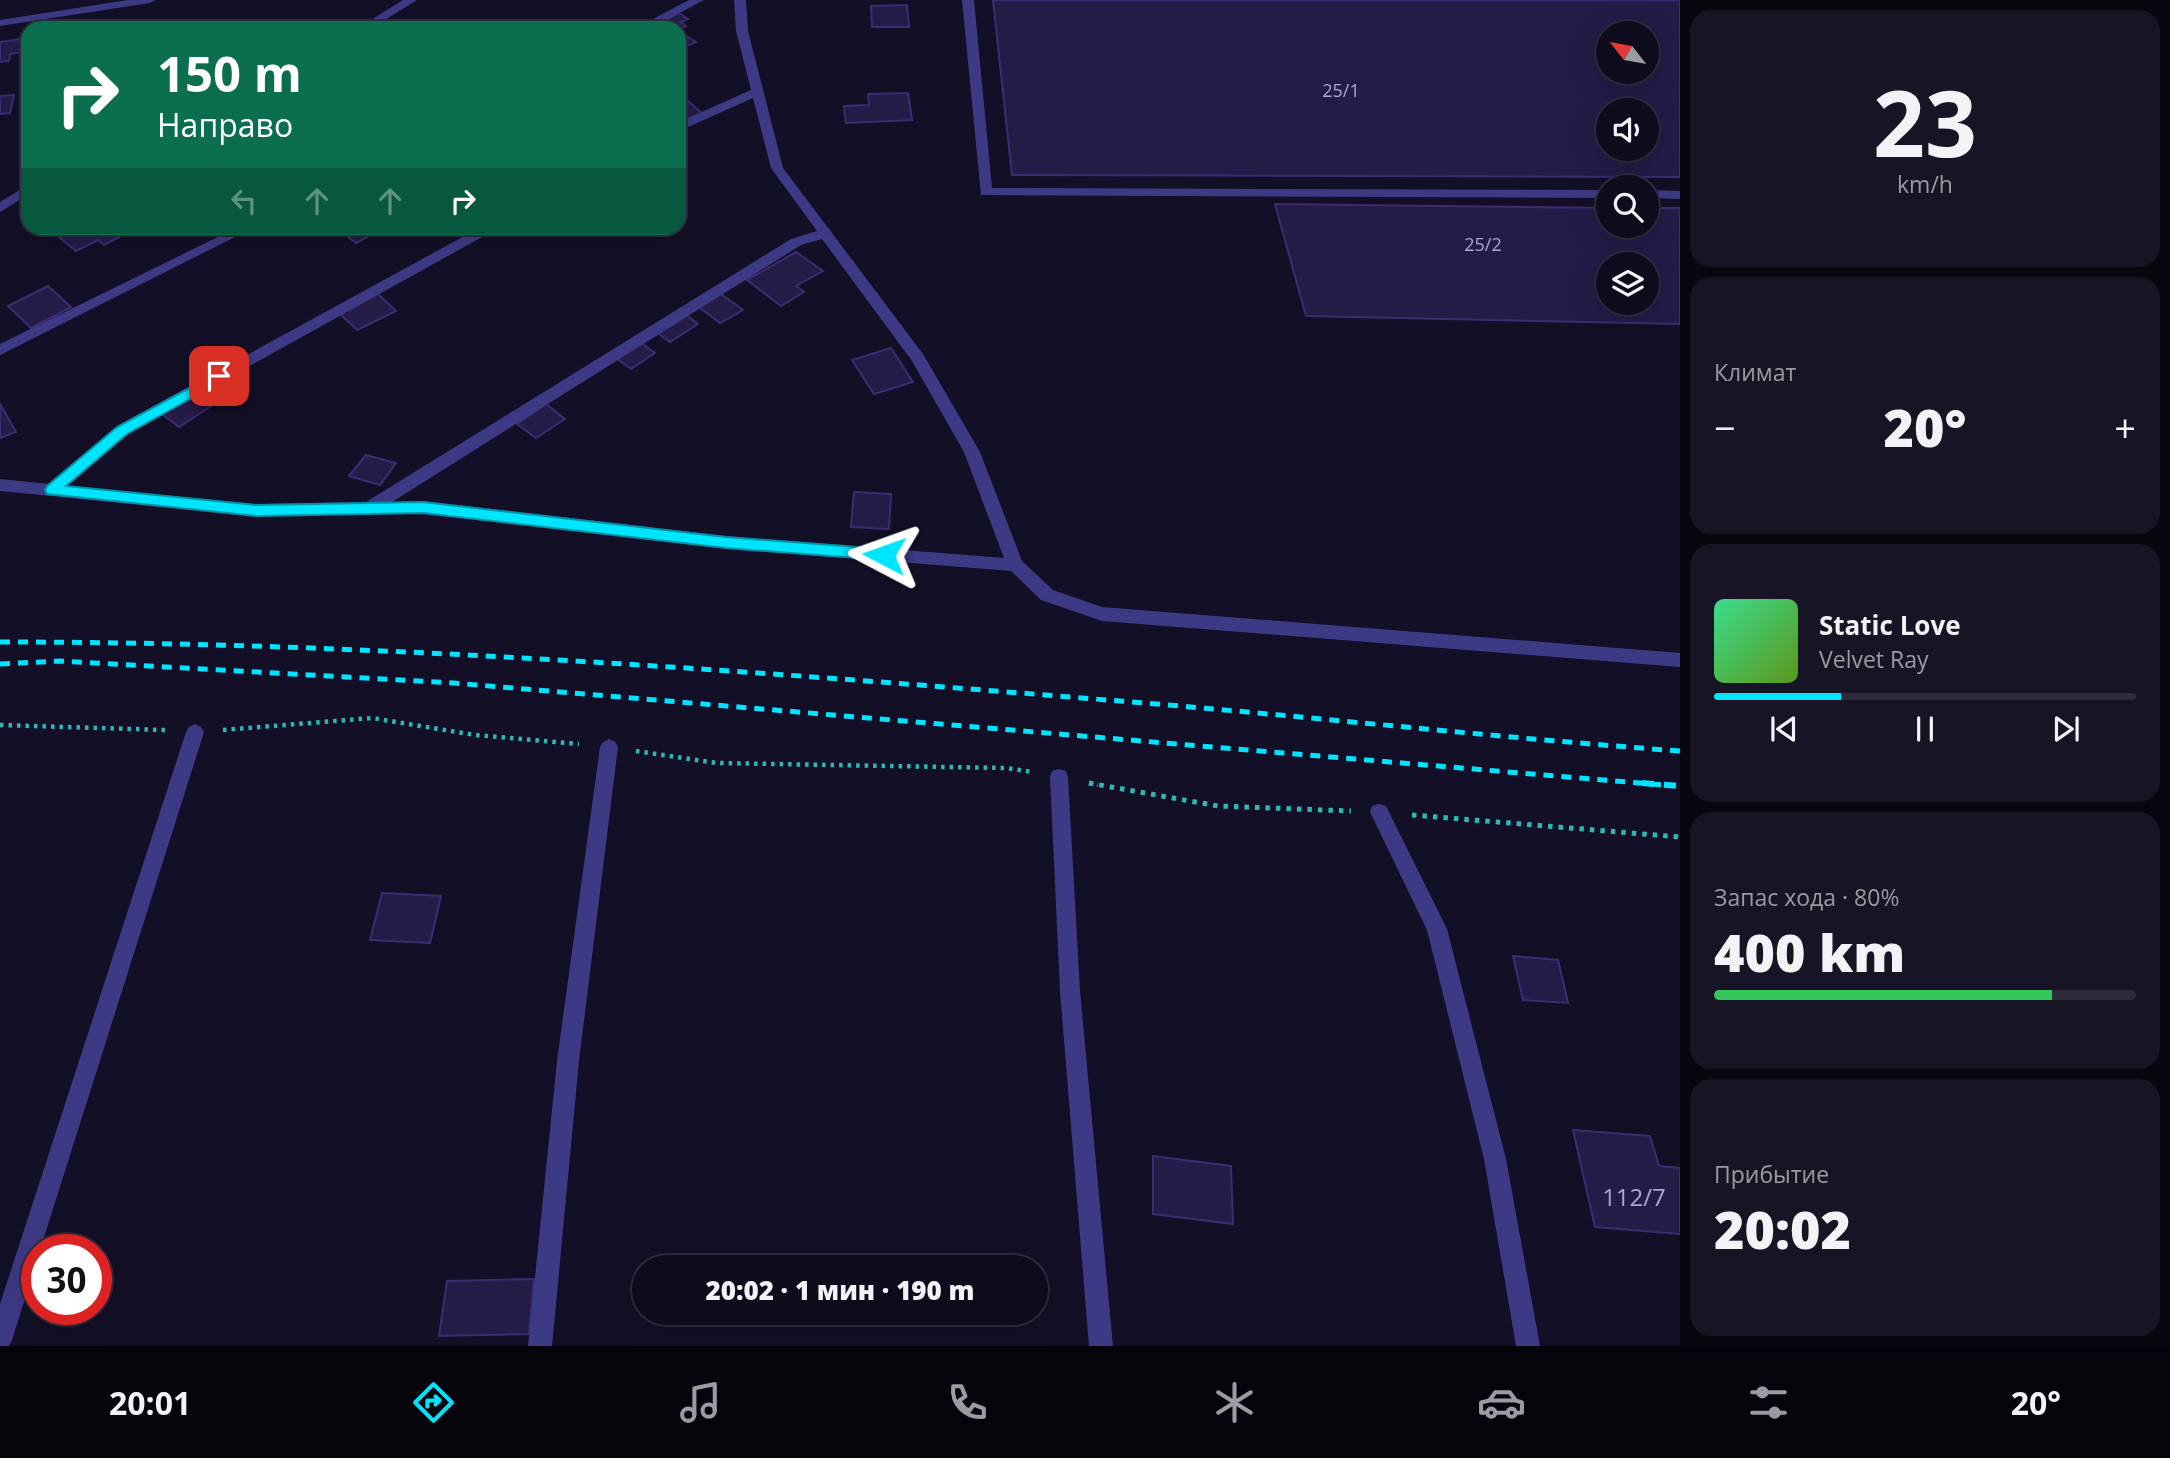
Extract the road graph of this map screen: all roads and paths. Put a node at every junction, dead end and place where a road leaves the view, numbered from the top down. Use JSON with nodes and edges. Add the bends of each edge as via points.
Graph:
{"nodes":[{"id":1,"x":150,"y":0,"type":"edge"},
{"id":2,"x":411,"y":0,"type":"edge"},
{"id":3,"x":698,"y":0,"type":"edge"},
{"id":4,"x":740,"y":0,"type":"edge"},
{"id":5,"x":968,"y":0,"type":"edge"},
{"id":6,"x":106,"y":4,"type":"edge"},
{"id":7,"x":376,"y":21,"type":"edge"},
{"id":8,"x":656,"y":21,"type":"edge"},
{"id":9,"x":0,"y":23,"type":"edge"},
{"id":10,"x":757,"y":92,"type":"junction"},
{"id":11,"x":686,"y":124,"type":"edge"},
{"id":12,"x":21,"y":194,"type":"edge"},
{"id":13,"x":1596,"y":194,"type":"edge"},
{"id":14,"x":1659,"y":194,"type":"edge"},
{"id":15,"x":1680,"y":194,"type":"edge"},
{"id":16,"x":0,"y":208,"type":"edge"},
{"id":17,"x":823,"y":234,"type":"junction"},
{"id":18,"x":232,"y":235,"type":"edge"},
{"id":19,"x":475,"y":235,"type":"edge"},
{"id":20,"x":0,"y":350,"type":"edge"},
{"id":21,"x":0,"y":485,"type":"edge"},
{"id":22,"x":52,"y":490,"type":"junction"},
{"id":23,"x":369,"y":508,"type":"junction"},
{"id":24,"x":1015,"y":565,"type":"junction"},
{"id":25,"x":1680,"y":660,"type":"edge"},
{"id":26,"x":0,"y":725,"type":"edge"},
{"id":27,"x":195,"y":732,"type":"junction"},
{"id":28,"x":609,"y":747,"type":"junction"},
{"id":29,"x":1059,"y":777,"type":"junction"},
{"id":30,"x":1379,"y":812,"type":"junction"},
{"id":31,"x":1680,"y":837,"type":"edge"},
{"id":32,"x":0,"y":1340,"type":"edge"},
{"id":33,"x":540,"y":1346,"type":"edge"},
{"id":34,"x":1101,"y":1346,"type":"edge"},
{"id":35,"x":1528,"y":1346,"type":"edge"}],
"edges":[{"from":1,"to":6,"type":"street"},
{"from":2,"to":7,"type":"street"},
{"from":3,"to":8,"type":"street"},
{"from":4,"to":10,"type":"street","via":[[741,32]]},
{"from":5,"to":13,"type":"street","via":[[986,192]]},
{"from":6,"to":9,"type":"street"},
{"from":10,"to":11,"type":"street"},
{"from":10,"to":17,"type":"street","via":[[777,168]]},
{"from":12,"to":16,"type":"street"},
{"from":14,"to":15,"type":"street"},
{"from":17,"to":23,"type":"street","via":[[796,242]]},
{"from":17,"to":24,"type":"street","via":[[918,358],[972,452]]},
{"from":18,"to":20,"type":"street"},
{"from":19,"to":22,"type":"street","via":[[122,430]]},
{"from":21,"to":22,"type":"street"},
{"from":22,"to":23,"type":"street","via":[[257,510]]},
{"from":23,"to":24,"type":"street","via":[[423,507],[726,542]]},
{"from":24,"to":25,"type":"street","via":[[1047,595],[1102,614]]},
{"from":26,"to":27,"type":"path"},
{"from":27,"to":28,"type":"path","via":[[372,718],[475,735]]},
{"from":27,"to":32,"type":"street"},
{"from":28,"to":29,"type":"path","via":[[718,763],[1006,768]]},
{"from":28,"to":33,"type":"street","via":[[568,1061]]},
{"from":29,"to":30,"type":"path","via":[[1218,806]]},
{"from":29,"to":34,"type":"street","via":[[1069,1005]]},
{"from":30,"to":31,"type":"path"},
{"from":30,"to":35,"type":"street","via":[[1437,929],[1495,1159]]}]}
